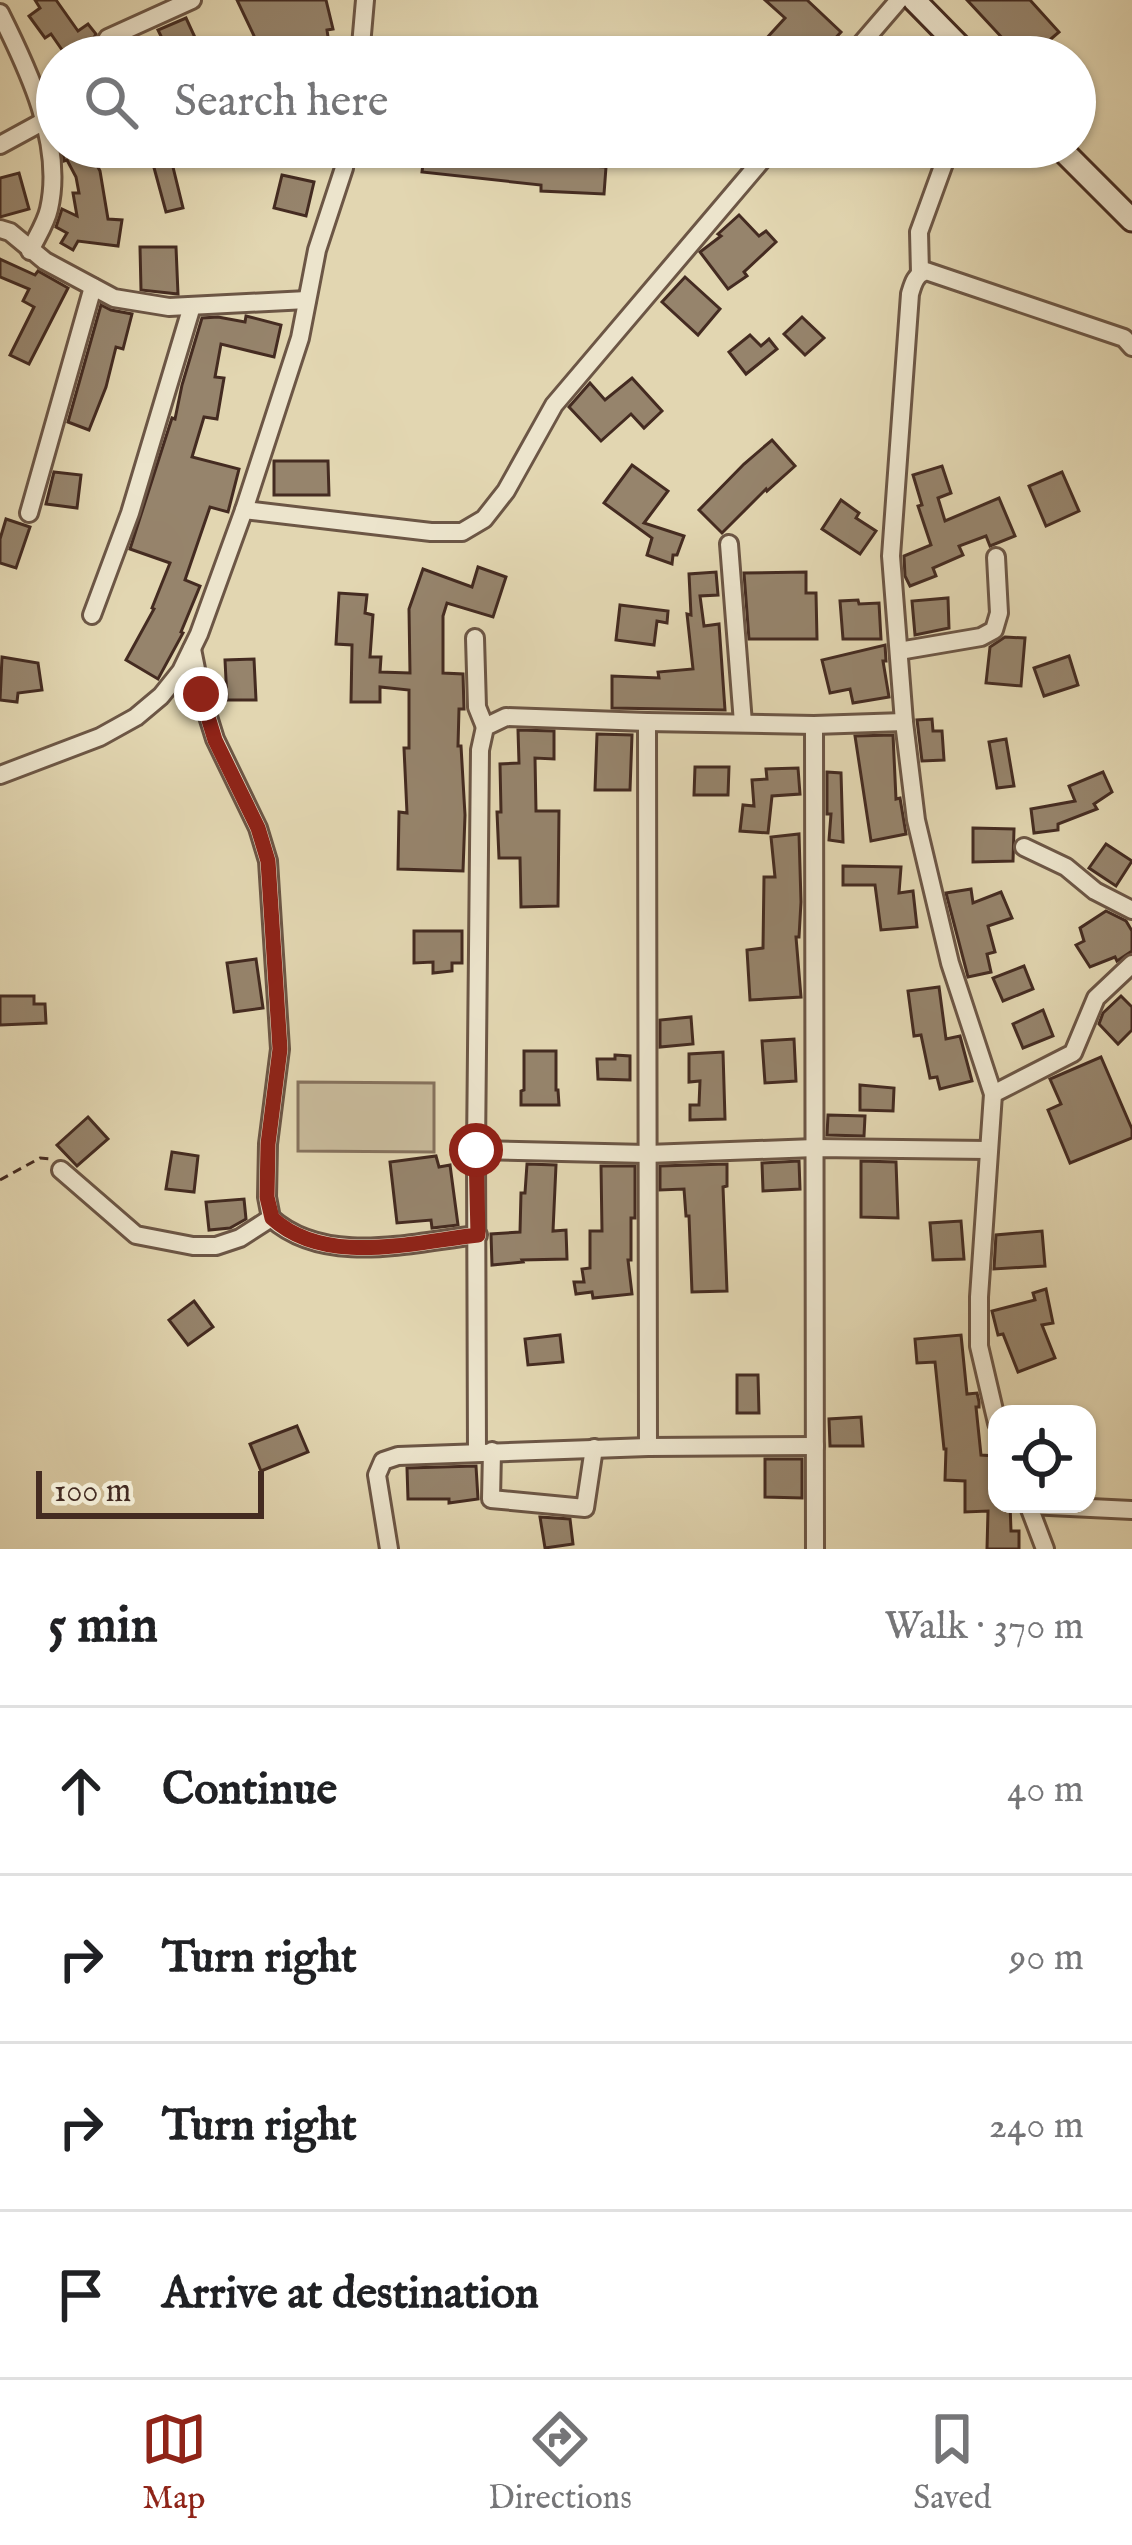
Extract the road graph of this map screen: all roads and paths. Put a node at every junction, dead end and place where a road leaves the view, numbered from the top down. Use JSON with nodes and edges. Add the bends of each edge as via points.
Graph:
{"nodes":[{"id":1,"x":192,"y":0,"type":"edge"},
{"id":2,"x":365,"y":0,"type":"edge"},
{"id":3,"x":899,"y":0,"type":"edge"},
{"id":4,"x":914,"y":0,"type":"edge"},
{"id":5,"x":0,"y":13,"type":"edge"},
{"id":6,"x":112,"y":36,"type":"edge"},
{"id":7,"x":362,"y":36,"type":"edge"},
{"id":8,"x":868,"y":36,"type":"edge"},
{"id":9,"x":949,"y":36,"type":"edge"},
{"id":10,"x":36,"y":87,"type":"edge"},
{"id":11,"x":36,"y":126,"type":"edge"},
{"id":12,"x":0,"y":145,"type":"edge"},
{"id":13,"x":52,"y":168,"type":"edge"},
{"id":14,"x":344,"y":168,"type":"edge"},
{"id":15,"x":755,"y":168,"type":"edge"},
{"id":16,"x":942,"y":168,"type":"edge"},
{"id":17,"x":1080,"y":168,"type":"edge"},
{"id":18,"x":1132,"y":220,"type":"edge"},
{"id":19,"x":0,"y":229,"type":"edge"},
{"id":20,"x":30,"y":251,"type":"junction"},
{"id":21,"x":920,"y":273,"type":"junction"},
{"id":22,"x":93,"y":287,"type":"junction"},
{"id":23,"x":308,"y":300,"type":"junction"},
{"id":24,"x":192,"y":306,"type":"junction"},
{"id":25,"x":1132,"y":347,"type":"edge"},
{"id":26,"x":244,"y":510,"type":"junction"},
{"id":27,"x":29,"y":513,"type":"dead end"},
{"id":28,"x":729,"y":544,"type":"dead end"},
{"id":29,"x":996,"y":557,"type":"dead end"},
{"id":30,"x":92,"y":615,"type":"dead end"},
{"id":31,"x":476,"y":638,"type":"dead end"},
{"id":32,"x":192,"y":649,"type":"junction"},
{"id":33,"x":899,"y":651,"type":"junction"},
{"id":34,"x":647,"y":722,"type":"junction"},
{"id":35,"x":904,"y":722,"type":"junction"},
{"id":36,"x":742,"y":723,"type":"junction"},
{"id":37,"x":814,"y":724,"type":"junction"},
{"id":38,"x":484,"y":727,"type":"junction"},
{"id":39,"x":0,"y":775,"type":"edge"},
{"id":40,"x":1024,"y":848,"type":"dead end"},
{"id":41,"x":1132,"y":910,"type":"edge"},
{"id":42,"x":1132,"y":964,"type":"edge"},
{"id":43,"x":992,"y":1094,"type":"junction"},
{"id":44,"x":814,"y":1148,"type":"junction"},
{"id":45,"x":476,"y":1150,"type":"junction"},
{"id":46,"x":988,"y":1150,"type":"junction"},
{"id":47,"x":646,"y":1154,"type":"junction"},
{"id":48,"x":61,"y":1170,"type":"joint"},
{"id":49,"x":0,"y":1180,"type":"edge"},
{"id":50,"x":272,"y":1218,"type":"junction"},
{"id":51,"x":478,"y":1235,"type":"junction"},
{"id":52,"x":992,"y":1405,"type":"edge"},
{"id":53,"x":815,"y":1446,"type":"junction"},
{"id":54,"x":648,"y":1447,"type":"junction"},
{"id":55,"x":594,"y":1448,"type":"junction"},
{"id":56,"x":484,"y":1451,"type":"junction"},
{"id":57,"x":1096,"y":1508,"type":"edge"},
{"id":58,"x":1132,"y":1510,"type":"edge"},
{"id":59,"x":1032,"y":1513,"type":"edge"},
{"id":60,"x":389,"y":1549,"type":"edge"},
{"id":61,"x":815,"y":1549,"type":"edge"},
{"id":62,"x":1045,"y":1549,"type":"edge"}],
"edges":[{"from":1,"to":6,"type":"street"},
{"from":2,"to":7,"type":"street"},
{"from":3,"to":8,"type":"street"},
{"from":4,"to":9,"type":"main road"},
{"from":5,"to":10,"type":"street"},
{"from":11,"to":12,"type":"street"},
{"from":13,"to":20,"type":"street","via":[[49,211]]},
{"from":14,"to":23,"type":"street"},
{"from":15,"to":26,"type":"street","via":[[554,405],[484,519],[462,532],[431,532]]},
{"from":16,"to":21,"type":"street","via":[[919,232]]},
{"from":17,"to":18,"type":"main road"},
{"from":19,"to":20,"type":"street"},
{"from":20,"to":22,"type":"street"},
{"from":21,"to":25,"type":"street","via":[[1085,324]]},
{"from":21,"to":33,"type":"street","via":[[910,294],[891,556]]},
{"from":22,"to":24,"type":"street","via":[[142,304]]},
{"from":22,"to":27,"type":"street"},
{"from":23,"to":24,"type":"street"},
{"from":23,"to":26,"type":"street"},
{"from":24,"to":30,"type":"street"},
{"from":26,"to":32,"type":"street"},
{"from":28,"to":36,"type":"street"},
{"from":29,"to":33,"type":"street","via":[[994,630]]},
{"from":31,"to":38,"type":"street"},
{"from":32,"to":39,"type":"street","via":[[136,717]]},
{"from":32,"to":50,"type":"street","via":[[215,740],[268,861],[280,1049],[268,1144]]},
{"from":33,"to":35,"type":"street"},
{"from":34,"to":36,"type":"street"},
{"from":34,"to":38,"type":"street","via":[[506,716]]},
{"from":34,"to":47,"type":"street"},
{"from":35,"to":37,"type":"street"},
{"from":35,"to":43,"type":"street","via":[[916,820]]},
{"from":36,"to":37,"type":"street"},
{"from":37,"to":44,"type":"street"},
{"from":38,"to":45,"type":"street"},
{"from":40,"to":41,"type":"street"},
{"from":42,"to":43,"type":"street","via":[[1096,998],[1072,1053]]},
{"from":43,"to":46,"type":"street"},
{"from":44,"to":46,"type":"street"},
{"from":44,"to":47,"type":"street"},
{"from":44,"to":53,"type":"street"},
{"from":45,"to":47,"type":"street"},
{"from":45,"to":51,"type":"street"},
{"from":46,"to":52,"type":"street","via":[[979,1346]]},
{"from":47,"to":54,"type":"street"},
{"from":48,"to":49,"type":"path","via":[[40,1158]]},
{"from":48,"to":50,"type":"street","via":[[136,1234],[216,1246]]},
{"from":50,"to":51,"type":"street","via":[[296,1235],[351,1248]]},
{"from":51,"to":56,"type":"street"},
{"from":53,"to":54,"type":"street"},
{"from":53,"to":61,"type":"street"},
{"from":54,"to":55,"type":"street"},
{"from":55,"to":56,"type":"street"},
{"from":55,"to":56,"type":"street","via":[[585,1508],[491,1499]]},
{"from":56,"to":60,"type":"street","via":[[382,1461],[377,1475]]},
{"from":57,"to":58,"type":"street"},
{"from":59,"to":62,"type":"street"}]}
